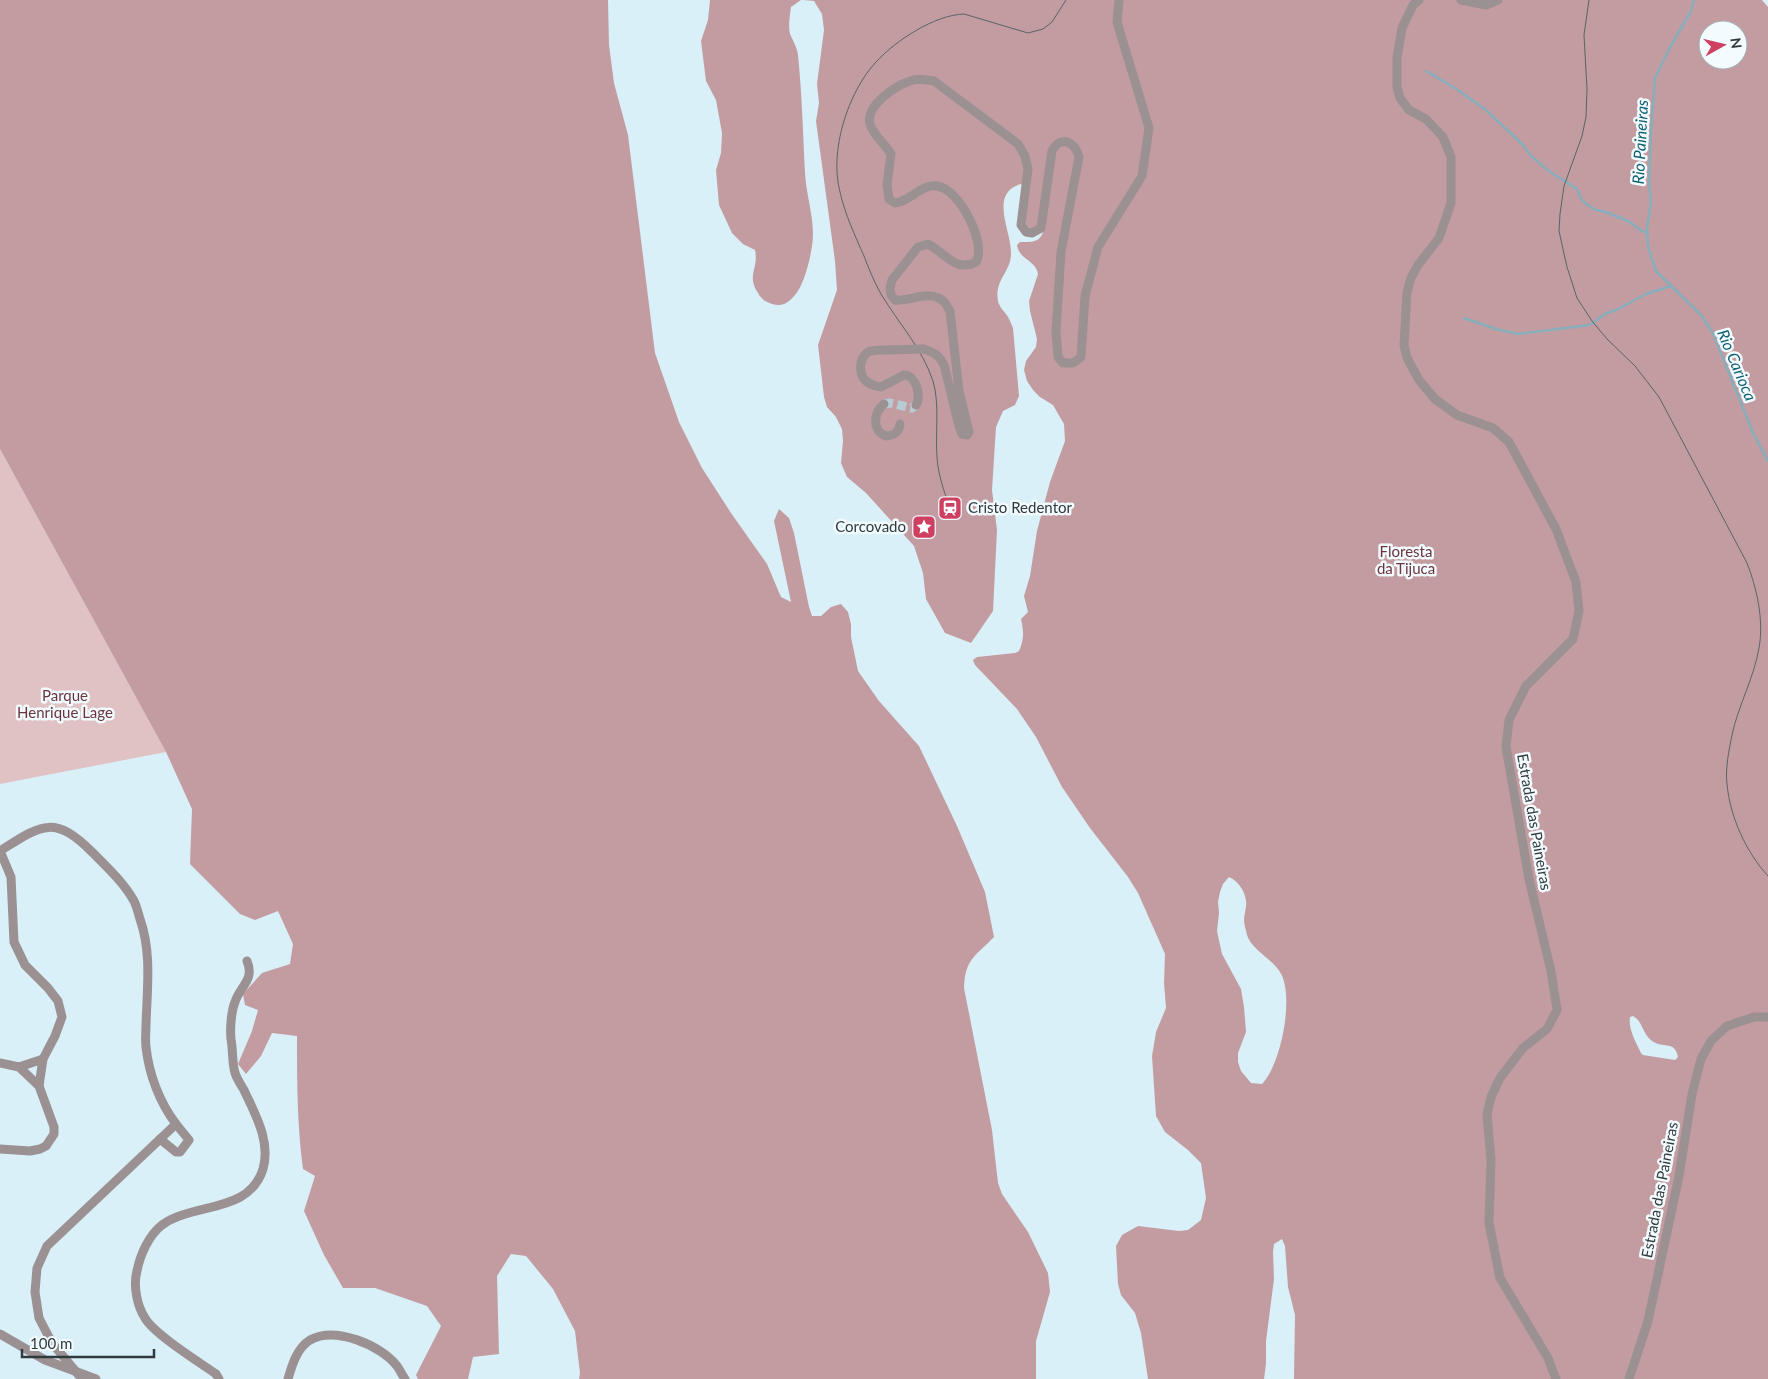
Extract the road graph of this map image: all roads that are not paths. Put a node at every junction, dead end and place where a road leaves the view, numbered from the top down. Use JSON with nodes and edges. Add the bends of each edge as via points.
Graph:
{"nodes":[{"id":1,"x":1119,"y":0,"type":"edge"},
{"id":2,"x":1419,"y":0,"type":"edge"},
{"id":3,"x":1461,"y":0,"type":"edge"},
{"id":4,"x":1498,"y":0,"type":"edge"},
{"id":5,"x":884,"y":404,"type":"dead end"},
{"id":6,"x":916,"y":405,"type":"dead end"},
{"id":7,"x":900,"y":424,"type":"dead end"},
{"id":8,"x":0,"y":851,"type":"edge"},
{"id":9,"x":247,"y":961,"type":"dead end"},
{"id":10,"x":1768,"y":1017,"type":"edge"},
{"id":11,"x":43,"y":1059,"type":"junction"},
{"id":12,"x":0,"y":1063,"type":"edge"},
{"id":13,"x":19,"y":1067,"type":"junction"},
{"id":14,"x":39,"y":1086,"type":"junction"},
{"id":15,"x":176,"y":1124,"type":"junction"},
{"id":16,"x":160,"y":1139,"type":"junction"},
{"id":17,"x":0,"y":1149,"type":"edge"},
{"id":18,"x":0,"y":1334,"type":"edge"},
{"id":19,"x":80,"y":1376,"type":"edge"},
{"id":20,"x":96,"y":1379,"type":"edge"},
{"id":21,"x":219,"y":1379,"type":"edge"},
{"id":22,"x":288,"y":1379,"type":"edge"},
{"id":23,"x":405,"y":1379,"type":"edge"},
{"id":24,"x":1556,"y":1379,"type":"edge"},
{"id":25,"x":1629,"y":1379,"type":"edge"}],
"edges":[{"from":1,"to":6,"type":"street","bridge":true,"via":[[1117,22],[1149,128],[1142,176],[1098,247],[1084,296],[1081,357],[1072,363],[1064,363],[1058,356],[1056,331],[1061,252],[1080,157],[1077,150],[1066,142],[1056,144],[1052,151],[1041,228],[1032,233],[1026,232],[1021,225],[1028,169],[1018,144],[934,81],[910,80],[873,107],[870,124],[891,154],[887,185],[890,198],[902,202],[927,186],[948,190],[958,200],[979,242],[979,257],[976,262],[965,266],[952,262],[928,244],[918,247],[892,280],[891,295],[895,300],[933,296],[943,300],[950,311],[959,391],[969,430],[967,435],[962,434],[959,426],[939,356],[924,349],[868,352],[861,367],[864,378],[871,385],[881,387],[904,374],[909,375],[916,387],[919,400]]},
{"from":2,"to":24,"type":"street","name":"Estrada das Paineiras","via":[[1402,28],[1397,87],[1409,110],[1444,137],[1452,157],[1451,203],[1439,238],[1418,265],[1407,292],[1404,345],[1407,358],[1435,399],[1457,415],[1494,428],[1509,442],[1556,529],[1576,582],[1579,611],[1573,640],[1526,686],[1509,720],[1506,747],[1529,879],[1557,1010],[1547,1029],[1523,1048],[1500,1078],[1487,1114],[1491,1160],[1489,1223],[1500,1278],[1548,1358]]},
{"from":3,"to":4,"type":"street","via":[[1486,5]]},
{"from":5,"to":7,"type":"street","via":[[877,414],[879,432],[886,436],[894,434]]},
{"from":8,"to":11,"type":"street","via":[[12,876],[14,942],[25,965],[58,1001],[62,1017]]},
{"from":8,"to":15,"type":"street","via":[[31,832],[46,827],[60,828],[77,838],[109,869],[134,902],[148,951],[146,1048],[155,1085]]},
{"from":9,"to":21,"type":"street","via":[[250,969],[248,979],[235,1002],[231,1033],[235,1073],[257,1118],[266,1146],[263,1168],[255,1187],[234,1201],[178,1217],[161,1226],[139,1259],[135,1277],[145,1319]]},
{"from":10,"to":25,"type":"street","name":"Estrada das Paineiras","via":[[1754,1017],[1727,1026],[1711,1041],[1701,1060],[1648,1321]]},
{"from":11,"to":13,"type":"street"},
{"from":11,"to":14,"type":"street"},
{"from":12,"to":13,"type":"street"},
{"from":13,"to":14,"type":"street"},
{"from":14,"to":17,"type":"street","via":[[54,1127],[51,1141],[30,1151]]},
{"from":15,"to":16,"type":"street"},
{"from":15,"to":16,"type":"street","via":[[189,1140],[180,1152]]},
{"from":16,"to":19,"type":"street","via":[[47,1246],[38,1268],[35,1292],[39,1318],[52,1343]]},
{"from":18,"to":19,"type":"street"},
{"from":19,"to":20,"type":"street"},
{"from":22,"to":23,"type":"street","via":[[294,1358],[309,1340],[327,1334],[347,1336],[377,1349],[396,1365]]}]}
